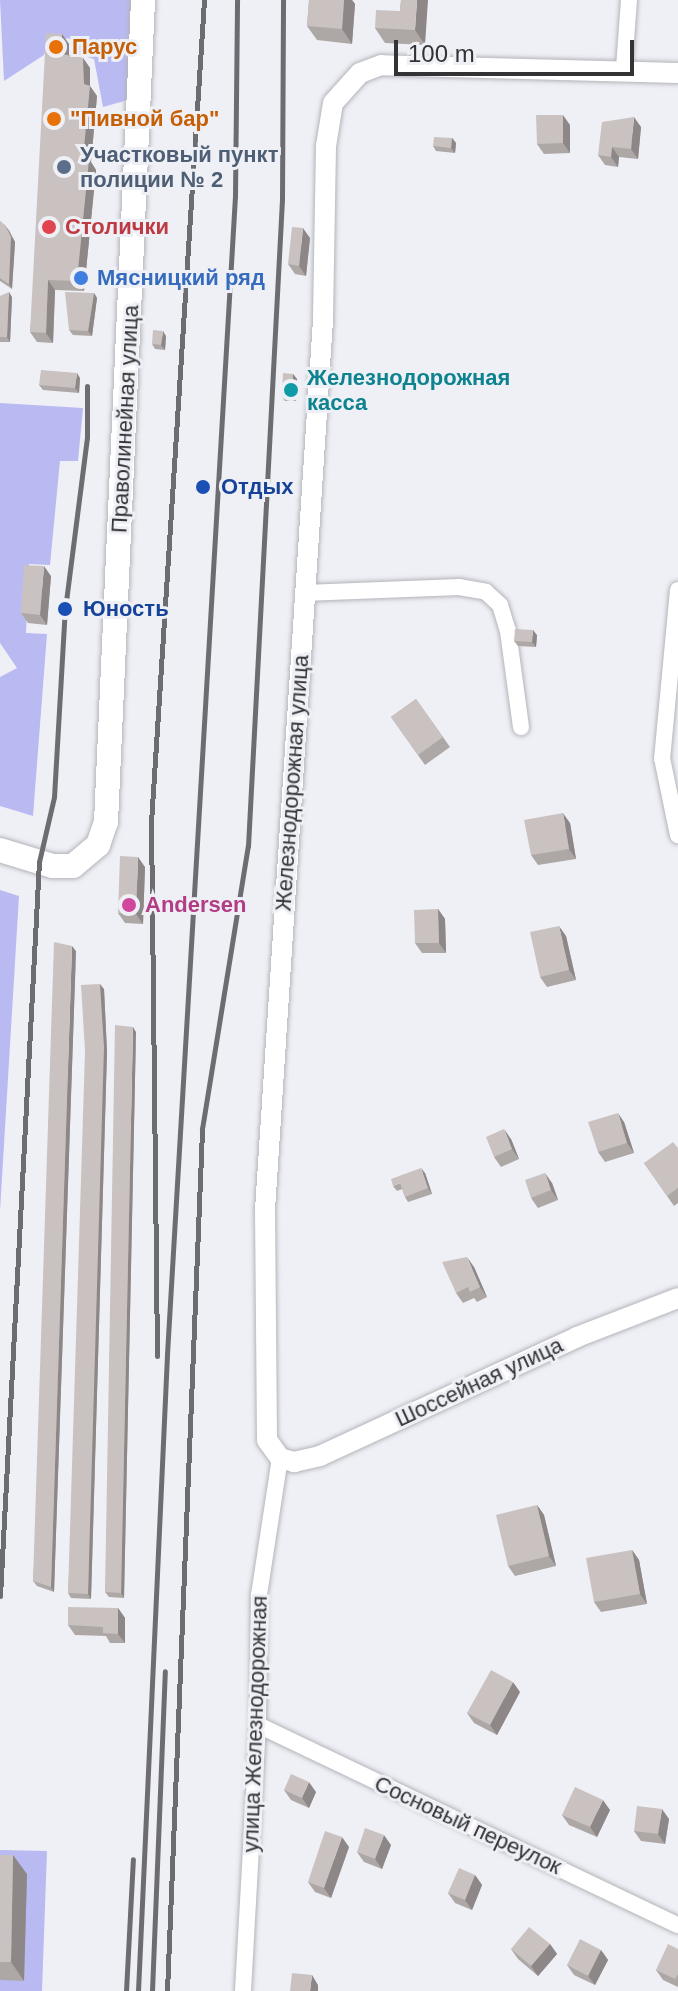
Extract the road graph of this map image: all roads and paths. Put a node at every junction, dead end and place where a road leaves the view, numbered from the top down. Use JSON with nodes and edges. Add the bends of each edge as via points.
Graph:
{"nodes":[{"id":1,"x":143,"y":0,"type":"edge"},
{"id":2,"x":629,"y":0,"type":"edge"},
{"id":3,"x":624,"y":68,"type":"junction"},
{"id":4,"x":678,"y":73,"type":"edge"},
{"id":5,"x":678,"y":590,"type":"edge"},
{"id":6,"x":304,"y":593,"type":"junction"},
{"id":7,"x":521,"y":727,"type":"dead end"},
{"id":8,"x":678,"y":835,"type":"edge"},
{"id":9,"x":0,"y":850,"type":"edge"},
{"id":10,"x":678,"y":1298,"type":"edge"},
{"id":11,"x":280,"y":1458,"type":"junction"},
{"id":12,"x":258,"y":1725,"type":"junction"},
{"id":13,"x":678,"y":1925,"type":"edge"},
{"id":14,"x":243,"y":1991,"type":"edge"}],
"edges":[{"from":1,"to":9,"type":"main road","name":"Праволинейная улица","via":[[102,838],[88,857],[67,867]]},
{"from":2,"to":3,"type":"street"},
{"from":3,"to":4,"type":"street"},
{"from":3,"to":6,"type":"street","name":"Железнодорожная улица","via":[[381,65],[360,73],[333,103],[326,146],[323,320]]},
{"from":5,"to":8,"type":"street","via":[[662,758]]},
{"from":6,"to":7,"type":"street","via":[[459,587],[486,592],[500,605],[508,631]]},
{"from":6,"to":11,"type":"street","name":"Железнодорожная улица","via":[[264,1238],[267,1440]]},
{"from":10,"to":11,"type":"street","name":"Шоссейная улица","via":[[577,1337],[320,1456],[294,1462]]},
{"from":11,"to":12,"type":"street","name":"улица Железнодорожная","via":[[259,1595]]},
{"from":12,"to":13,"type":"street","name":"Сосновый переулок"},
{"from":12,"to":14,"type":"street","name":"улица Железнодорожная"}]}
